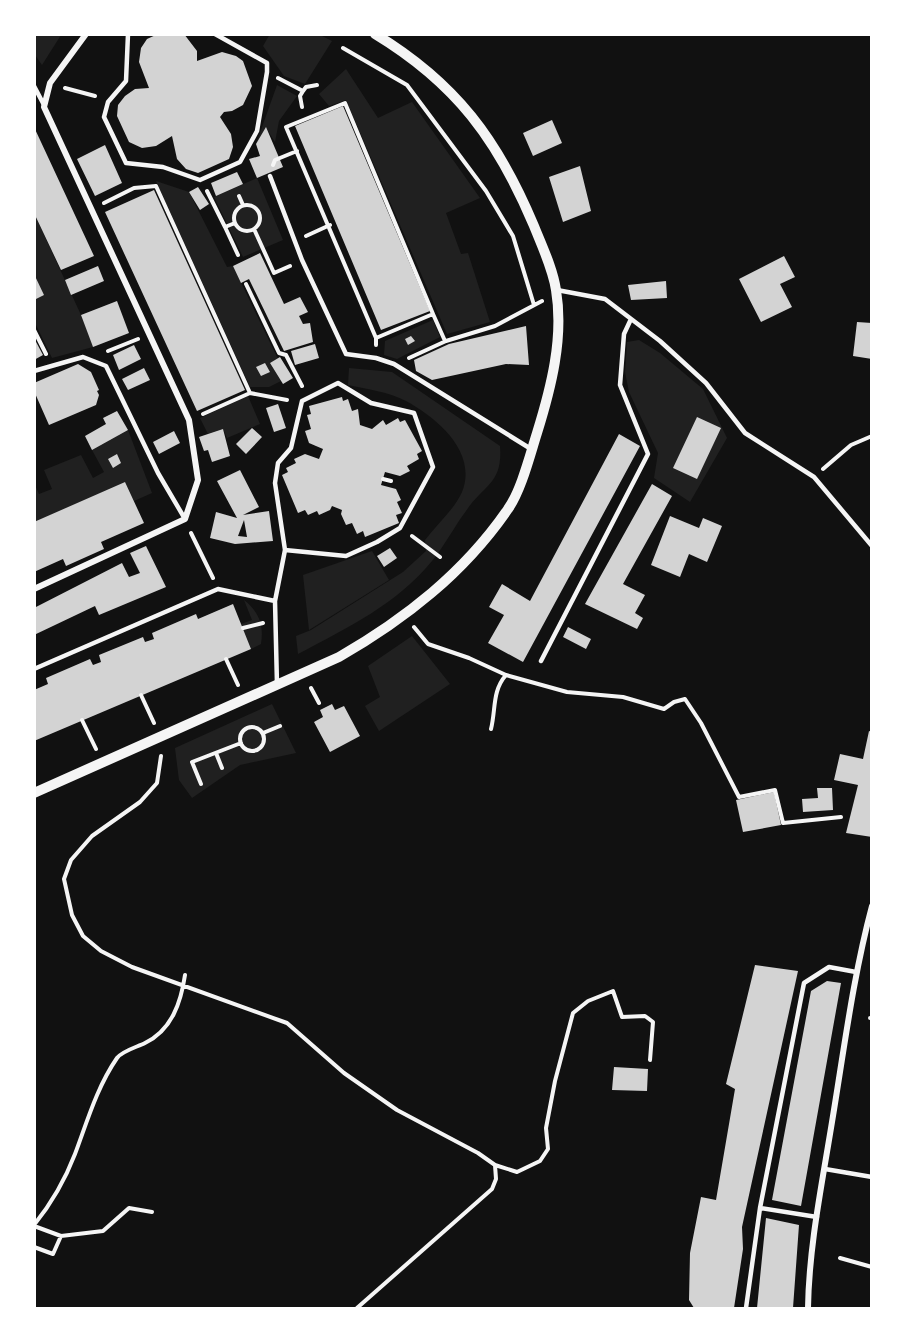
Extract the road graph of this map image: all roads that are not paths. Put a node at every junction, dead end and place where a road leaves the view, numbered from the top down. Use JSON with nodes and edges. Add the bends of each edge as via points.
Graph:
{"nodes":[{"id":1,"x":86,"y":34,"type":"edge"},
{"id":2,"x":128,"y":34,"type":"edge"},
{"id":3,"x":215,"y":34,"type":"edge"},
{"id":4,"x":375,"y":34,"type":"edge"},
{"id":5,"x":34,"y":86,"type":"edge"},
{"id":6,"x":44,"y":107,"type":"junction"},
{"id":7,"x":270,"y":176,"type":"dead end"},
{"id":8,"x":556,"y":293,"type":"junction"},
{"id":9,"x":631,"y":318,"type":"junction"},
{"id":10,"x":34,"y":371,"type":"edge"},
{"id":11,"x":531,"y":449,"type":"junction"},
{"id":12,"x":185,"y":519,"type":"junction"},
{"id":13,"x":872,"y":546,"type":"edge"},
{"id":14,"x":285,"y":550,"type":"junction"},
{"id":15,"x":34,"y":589,"type":"edge"},
{"id":16,"x":275,"y":601,"type":"junction"},
{"id":17,"x":541,"y":661,"type":"dead end"},
{"id":18,"x":34,"y":669,"type":"edge"},
{"id":19,"x":277,"y":686,"type":"junction"},
{"id":20,"x":35,"y":792,"type":"edge"},
{"id":21,"x":872,"y":906,"type":"edge"},
{"id":22,"x":856,"y":972,"type":"junction"},
{"id":23,"x":825,"y":1169,"type":"junction"},
{"id":24,"x":872,"y":1178,"type":"edge"},
{"id":25,"x":760,"y":1208,"type":"junction"},
{"id":26,"x":817,"y":1217,"type":"junction"},
{"id":27,"x":746,"y":1308,"type":"edge"},
{"id":28,"x":808,"y":1308,"type":"edge"}],
"edges":[{"from":1,"to":6,"type":"street","via":[[50,83]]},
{"from":2,"to":3,"type":"lane","via":[[126,81],[108,102],[104,117],[126,163],[163,167],[201,180],[240,162],[257,131],[267,72],[267,63]]},
{"from":4,"to":8,"type":"street","via":[[436,78],[476,119],[526,208]]},
{"from":5,"to":6,"type":"lane"},
{"from":6,"to":12,"type":"street","via":[[189,420],[198,480]]},
{"from":7,"to":11,"type":"lane","via":[[302,260],[346,354],[394,364]]},
{"from":8,"to":9,"type":"lane","via":[[605,299]]},
{"from":8,"to":11,"type":"street","via":[[557,344],[549,393]]},
{"from":9,"to":13,"type":"lane","via":[[706,383],[745,433],[814,477]]},
{"from":9,"to":17,"type":"lane","via":[[624,334],[621,385],[648,454]]},
{"from":10,"to":12,"type":"lane","via":[[83,357],[106,366]]},
{"from":11,"to":19,"type":"street","via":[[509,508],[444,585],[405,616],[339,657]]},
{"from":12,"to":15,"type":"street"},
{"from":14,"to":14,"type":"lane","via":[[346,556],[400,528],[433,467],[414,413],[371,402],[338,383],[302,401],[291,448],[278,463],[275,483]]},
{"from":14,"to":16,"type":"lane"},
{"from":16,"to":18,"type":"lane","via":[[218,589]]},
{"from":16,"to":19,"type":"lane"},
{"from":19,"to":20,"type":"street"},
{"from":21,"to":22,"type":"street"},
{"from":22,"to":23,"type":"street"},
{"from":22,"to":25,"type":"lane","via":[[829,967],[804,983]]},
{"from":23,"to":24,"type":"lane"},
{"from":23,"to":26,"type":"street"},
{"from":25,"to":26,"type":"lane"},
{"from":25,"to":27,"type":"lane"},
{"from":26,"to":28,"type":"street"}]}
